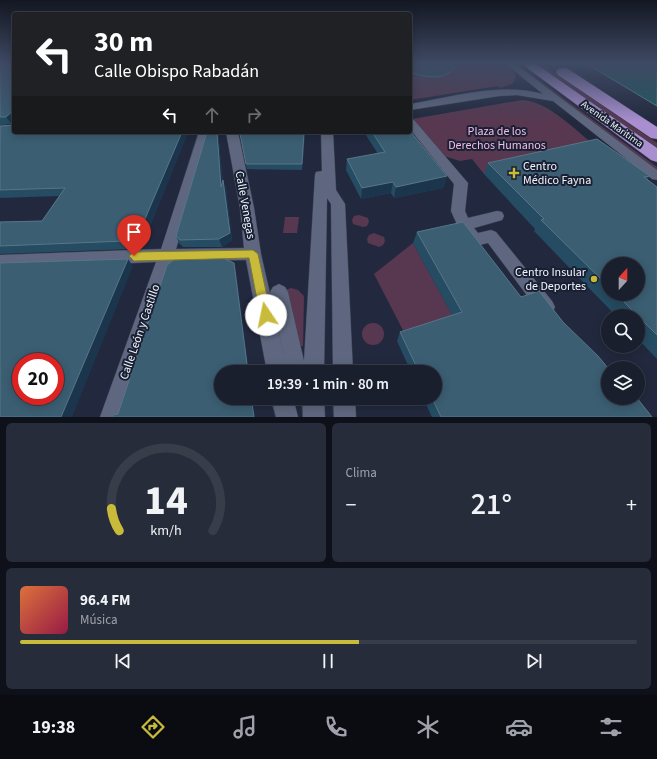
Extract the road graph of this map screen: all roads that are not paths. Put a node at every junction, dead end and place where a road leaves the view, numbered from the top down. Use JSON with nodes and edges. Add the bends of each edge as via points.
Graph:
{"nodes":[{"id":1,"x":536,"y":83,"type":"edge"},
{"id":2,"x":555,"y":83,"type":"edge"},
{"id":3,"x":580,"y":83,"type":"edge"},
{"id":4,"x":560,"y":102,"type":"junction"},
{"id":5,"x":412,"y":107,"type":"edge"},
{"id":6,"x":412,"y":124,"type":"edge"},
{"id":7,"x":204,"y":134,"type":"edge"},
{"id":8,"x":232,"y":134,"type":"edge"},
{"id":9,"x":326,"y":134,"type":"edge"},
{"id":10,"x":327,"y":134,"type":"edge"},
{"id":11,"x":657,"y":134,"type":"edge"},
{"id":12,"x":657,"y":156,"type":"edge"},
{"id":13,"x":657,"y":176,"type":"edge"},
{"id":14,"x":497,"y":216,"type":"dead end"},
{"id":15,"x":464,"y":225,"type":"junction"},
{"id":16,"x":253,"y":254,"type":"junction"},
{"id":17,"x":166,"y":255,"type":"junction"},
{"id":18,"x":0,"y":262,"type":"edge"},
{"id":19,"x":279,"y":292,"type":"dead end"},
{"id":20,"x":556,"y":319,"type":"edge"},
{"id":21,"x":290,"y":344,"type":"junction"},
{"id":22,"x":277,"y":365,"type":"edge"},
{"id":23,"x":281,"y":365,"type":"edge"},
{"id":24,"x":295,"y":365,"type":"edge"},
{"id":25,"x":314,"y":365,"type":"edge"},
{"id":26,"x":343,"y":365,"type":"edge"},
{"id":27,"x":284,"y":405,"type":"edge"},
{"id":28,"x":344,"y":405,"type":"edge"},
{"id":29,"x":111,"y":417,"type":"edge"},
{"id":30,"x":287,"y":417,"type":"edge"},
{"id":31,"x":345,"y":417,"type":"edge"}],
"edges":[{"from":1,"to":4,"type":"street"},
{"from":2,"to":12,"type":"highway","name":"Avenida Maritima"},
{"from":3,"to":11,"type":"highway","name":"Avenida Maritima"},
{"from":4,"to":5,"type":"street","via":[[542,96],[503,92]]},
{"from":4,"to":13,"type":"street"},
{"from":6,"to":15,"type":"street","via":[[461,183],[458,211]]},
{"from":7,"to":17,"type":"street","name":"Calle León y Castillo"},
{"from":8,"to":16,"type":"street","name":"Calle Venegas"},
{"from":9,"to":25,"type":"street","via":[[321,156]]},
{"from":10,"to":26,"type":"street","via":[[329,190],[338,204]]},
{"from":14,"to":15,"type":"street"},
{"from":15,"to":20,"type":"street","via":[[475,240],[491,236]]},
{"from":16,"to":17,"type":"street"},
{"from":16,"to":22,"type":"street","name":"Calle Venegas"},
{"from":17,"to":18,"type":"street"},
{"from":17,"to":29,"type":"street","name":"Calle León y Castillo"},
{"from":19,"to":21,"type":"street"},
{"from":21,"to":23,"type":"street"},
{"from":21,"to":24,"type":"street"},
{"from":27,"to":30,"type":"street"},
{"from":28,"to":31,"type":"street"}]}
